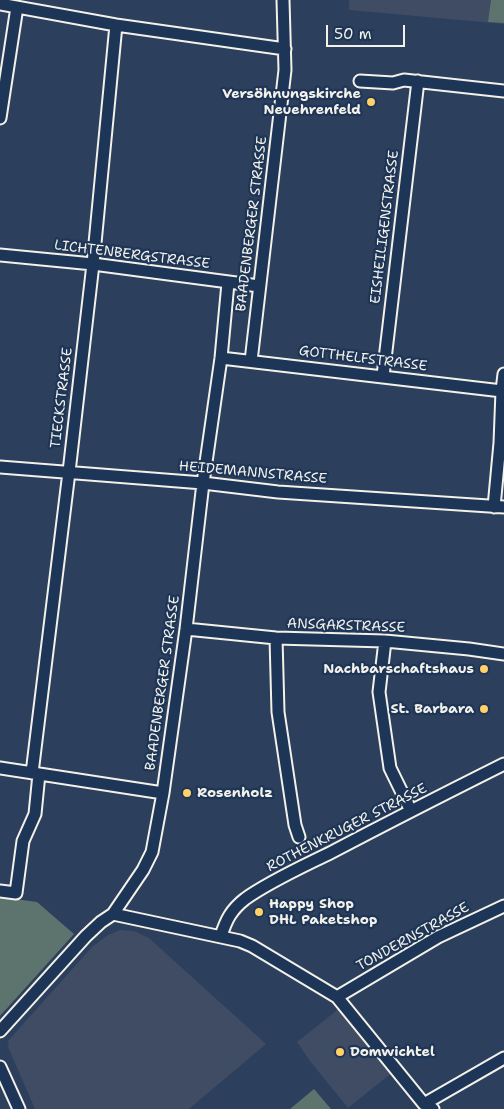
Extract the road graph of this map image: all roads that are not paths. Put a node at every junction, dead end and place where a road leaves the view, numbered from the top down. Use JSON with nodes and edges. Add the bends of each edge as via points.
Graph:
{"nodes":[{"id":1,"x":283,"y":0,"type":"edge"},
{"id":2,"x":0,"y":4,"type":"edge"},
{"id":3,"x":17,"y":7,"type":"junction"},
{"id":4,"x":116,"y":25,"type":"junction"},
{"id":5,"x":6,"y":41,"type":"edge"},
{"id":6,"x":284,"y":49,"type":"junction"},
{"id":7,"x":360,"y":81,"type":"dead end"},
{"id":8,"x":418,"y":81,"type":"junction"},
{"id":9,"x":504,"y":91,"type":"edge"},
{"id":10,"x":0,"y":118,"type":"edge"},
{"id":11,"x":0,"y":255,"type":"edge"},
{"id":12,"x":93,"y":264,"type":"junction"},
{"id":13,"x":228,"y":282,"type":"junction"},
{"id":14,"x":259,"y":286,"type":"junction"},
{"id":15,"x":221,"y":358,"type":"junction"},
{"id":16,"x":251,"y":361,"type":"junction"},
{"id":17,"x":504,"y":374,"type":"edge"},
{"id":18,"x":382,"y":376,"type":"junction"},
{"id":19,"x":502,"y":390,"type":"junction"},
{"id":20,"x":0,"y":467,"type":"edge"},
{"id":21,"x":69,"y":472,"type":"junction"},
{"id":22,"x":203,"y":483,"type":"junction"},
{"id":23,"x":499,"y":507,"type":"edge"},
{"id":24,"x":186,"y":629,"type":"junction"},
{"id":25,"x":276,"y":638,"type":"junction"},
{"id":26,"x":385,"y":641,"type":"junction"},
{"id":27,"x":504,"y":654,"type":"edge"},
{"id":28,"x":504,"y":764,"type":"edge"},
{"id":29,"x":0,"y":768,"type":"edge"},
{"id":30,"x":35,"y":773,"type":"junction"},
{"id":31,"x":163,"y":792,"type":"junction"},
{"id":32,"x":411,"y":811,"type":"junction"},
{"id":33,"x":299,"y":837,"type":"tunnel mouth"},
{"id":34,"x":0,"y":891,"type":"edge"},
{"id":35,"x":504,"y":906,"type":"edge"},
{"id":36,"x":113,"y":914,"type":"junction"},
{"id":37,"x":221,"y":936,"type":"junction"},
{"id":38,"x":337,"y":997,"type":"junction"},
{"id":39,"x":0,"y":1031,"type":"edge"},
{"id":40,"x":504,"y":1058,"type":"edge"},
{"id":41,"x":0,"y":1067,"type":"edge"},
{"id":42,"x":429,"y":1107,"type":"edge"},
{"id":43,"x":19,"y":1109,"type":"edge"}],
"edges":[{"from":1,"to":6,"type":"street","name":"BAADENBERGER STRASSE"},
{"from":2,"to":3,"type":"street"},
{"from":3,"to":4,"type":"street"},
{"from":3,"to":5,"type":"street"},
{"from":4,"to":6,"type":"street"},
{"from":4,"to":12,"type":"street","name":"TIECKSTRASSE"},
{"from":5,"to":10,"type":"street"},
{"from":6,"to":14,"type":"street","name":"BAADENBERGER STRASSE","via":[[285,70]]},
{"from":7,"to":8,"type":"street"},
{"from":8,"to":9,"type":"street"},
{"from":8,"to":18,"type":"street","name":"EISHEILIGENSTRASSE"},
{"from":11,"to":12,"type":"street","name":"LICHTENBERGSTRASSE"},
{"from":12,"to":13,"type":"street","name":"LICHTENBERGSTRASSE"},
{"from":12,"to":21,"type":"street","name":"TIECKSTRASSE"},
{"from":13,"to":14,"type":"street","name":"LICHTENBERGSTRASSE"},
{"from":13,"to":15,"type":"street","name":"BAADENBERGER STRASSE"},
{"from":14,"to":16,"type":"street","name":"BAADENBERGER STRASSE"},
{"from":15,"to":16,"type":"street","name":"GOTTHELFSTRASSE"},
{"from":15,"to":22,"type":"street","name":"BAADENBERGER STRASSE"},
{"from":16,"to":18,"type":"street","name":"GOTTHELFSTRASSE"},
{"from":17,"to":19,"type":"street"},
{"from":18,"to":19,"type":"street","name":"GOTTHELFSTRASSE"},
{"from":19,"to":23,"type":"street"},
{"from":20,"to":21,"type":"street","name":"HEIDEMANNSTRASSE"},
{"from":21,"to":22,"type":"street","name":"HEIDEMANNSTRASSE"},
{"from":21,"to":30,"type":"street","name":"TIECKSTRASSE"},
{"from":22,"to":23,"type":"street","name":"HEIDEMANNSTRASSE","via":[[278,492]]},
{"from":22,"to":24,"type":"street","name":"BAADENBERGER STRASSE"},
{"from":24,"to":25,"type":"street","name":"ANSGARSTRASSE"},
{"from":24,"to":31,"type":"street","name":"BAADENBERGER STRASSE"},
{"from":25,"to":26,"type":"street","name":"ANSGARSTRASSE"},
{"from":25,"to":33,"type":"street","via":[[278,712]]},
{"from":26,"to":27,"type":"street","name":"ANSGARSTRASSE"},
{"from":26,"to":32,"type":"street","via":[[379,692],[390,768]]},
{"from":28,"to":32,"type":"street","name":"ROTHENKRUGER STRASSE"},
{"from":29,"to":30,"type":"street"},
{"from":30,"to":31,"type":"street"},
{"from":30,"to":34,"type":"street","name":"TIECKSTRASSE","via":[[35,814],[23,841],[16,892]]},
{"from":31,"to":36,"type":"street","name":"BAADENBERGER STRASSE","via":[[152,852]]},
{"from":32,"to":37,"type":"street","name":"ROTHENKRUGER STRASSE","via":[[309,857],[245,899],[226,920]]},
{"from":35,"to":38,"type":"street","name":"TONDERNSTRASSE","via":[[438,937]]},
{"from":36,"to":37,"type":"street"},
{"from":36,"to":39,"type":"street","name":"BAADENBERGER STRASSE","via":[[86,936]]},
{"from":37,"to":38,"type":"street","via":[[252,946]]},
{"from":38,"to":42,"type":"street"},
{"from":40,"to":42,"type":"street"},
{"from":41,"to":43,"type":"street"}]}
